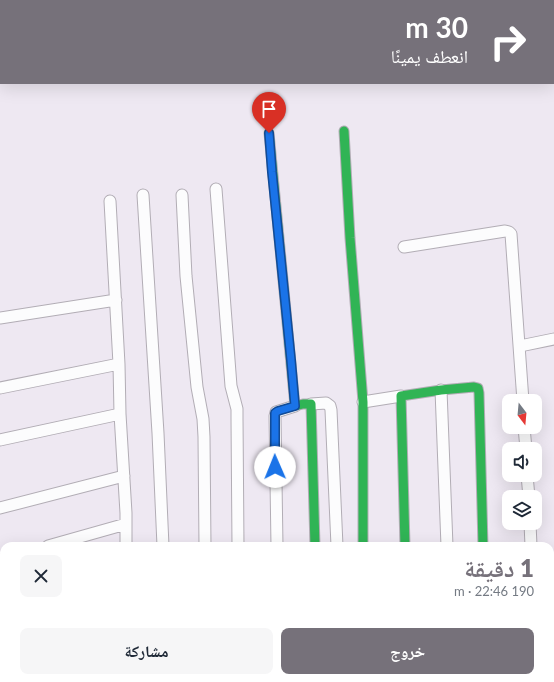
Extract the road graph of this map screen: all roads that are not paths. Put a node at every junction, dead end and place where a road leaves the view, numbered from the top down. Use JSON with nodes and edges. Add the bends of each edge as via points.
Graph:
{"nodes":[{"id":1,"x":344,"y":131,"type":"dead end"},
{"id":2,"x":269,"y":133,"type":"dead end"},
{"id":3,"x":216,"y":189,"type":"dead end"},
{"id":4,"x":143,"y":195,"type":"dead end"},
{"id":5,"x":182,"y":195,"type":"dead end"},
{"id":6,"x":110,"y":201,"type":"dead end"},
{"id":7,"x":404,"y":247,"type":"dead end"},
{"id":8,"x":116,"y":300,"type":"junction"},
{"id":9,"x":0,"y":318,"type":"edge"},
{"id":10,"x":554,"y":339,"type":"edge"},
{"id":11,"x":520,"y":346,"type":"junction"},
{"id":12,"x":119,"y":364,"type":"junction"},
{"id":13,"x":0,"y":388,"type":"edge"},
{"id":14,"x":441,"y":390,"type":"junction"},
{"id":15,"x":523,"y":394,"type":"edge"},
{"id":16,"x":401,"y":396,"type":"junction"},
{"id":17,"x":363,"y":402,"type":"junction"},
{"id":18,"x":311,"y":404,"type":"junction"},
{"id":19,"x":295,"y":406,"type":"junction"},
{"id":20,"x":120,"y":414,"type":"junction"},
{"id":21,"x":0,"y":440,"type":"edge"},
{"id":22,"x":124,"y":476,"type":"junction"},
{"id":23,"x":0,"y":508,"type":"edge"},
{"id":24,"x":126,"y":524,"type":"junction"},
{"id":25,"x":530,"y":530,"type":"edge"},
{"id":26,"x":64,"y":542,"type":"edge"},
{"id":27,"x":126,"y":542,"type":"edge"},
{"id":28,"x":163,"y":542,"type":"edge"},
{"id":29,"x":205,"y":542,"type":"edge"},
{"id":30,"x":238,"y":542,"type":"edge"},
{"id":31,"x":277,"y":542,"type":"edge"},
{"id":32,"x":315,"y":542,"type":"edge"},
{"id":33,"x":336,"y":542,"type":"edge"},
{"id":34,"x":363,"y":542,"type":"edge"},
{"id":35,"x":405,"y":542,"type":"edge"},
{"id":36,"x":447,"y":542,"type":"edge"},
{"id":37,"x":482,"y":542,"type":"edge"},
{"id":38,"x":531,"y":542,"type":"edge"}],
"edges":[{"from":1,"to":17,"type":"street"},
{"from":2,"to":19,"type":"street"},
{"from":3,"to":30,"type":"street","via":[[231,386],[237,409]]},
{"from":4,"to":28,"type":"street"},
{"from":5,"to":29,"type":"street","via":[[186,276],[204,432]]},
{"from":6,"to":8,"type":"street"},
{"from":7,"to":11,"type":"street","via":[[509,232],[512,236]]},
{"from":8,"to":9,"type":"street"},
{"from":8,"to":12,"type":"street"},
{"from":10,"to":11,"type":"street"},
{"from":11,"to":15,"type":"street"},
{"from":12,"to":13,"type":"street"},
{"from":12,"to":20,"type":"street"},
{"from":14,"to":16,"type":"street"},
{"from":14,"to":36,"type":"street"},
{"from":14,"to":37,"type":"street","via":[[478,388]]},
{"from":16,"to":17,"type":"street"},
{"from":16,"to":35,"type":"street"},
{"from":17,"to":34,"type":"street"},
{"from":18,"to":19,"type":"street"},
{"from":18,"to":32,"type":"street"},
{"from":18,"to":33,"type":"street","via":[[326,403],[331,410]]},
{"from":19,"to":31,"type":"street","via":[[276,412],[275,416]]},
{"from":20,"to":21,"type":"street"},
{"from":20,"to":22,"type":"street"},
{"from":22,"to":23,"type":"street"},
{"from":22,"to":24,"type":"street"},
{"from":24,"to":26,"type":"street"},
{"from":24,"to":27,"type":"street"},
{"from":25,"to":38,"type":"street"}]}
